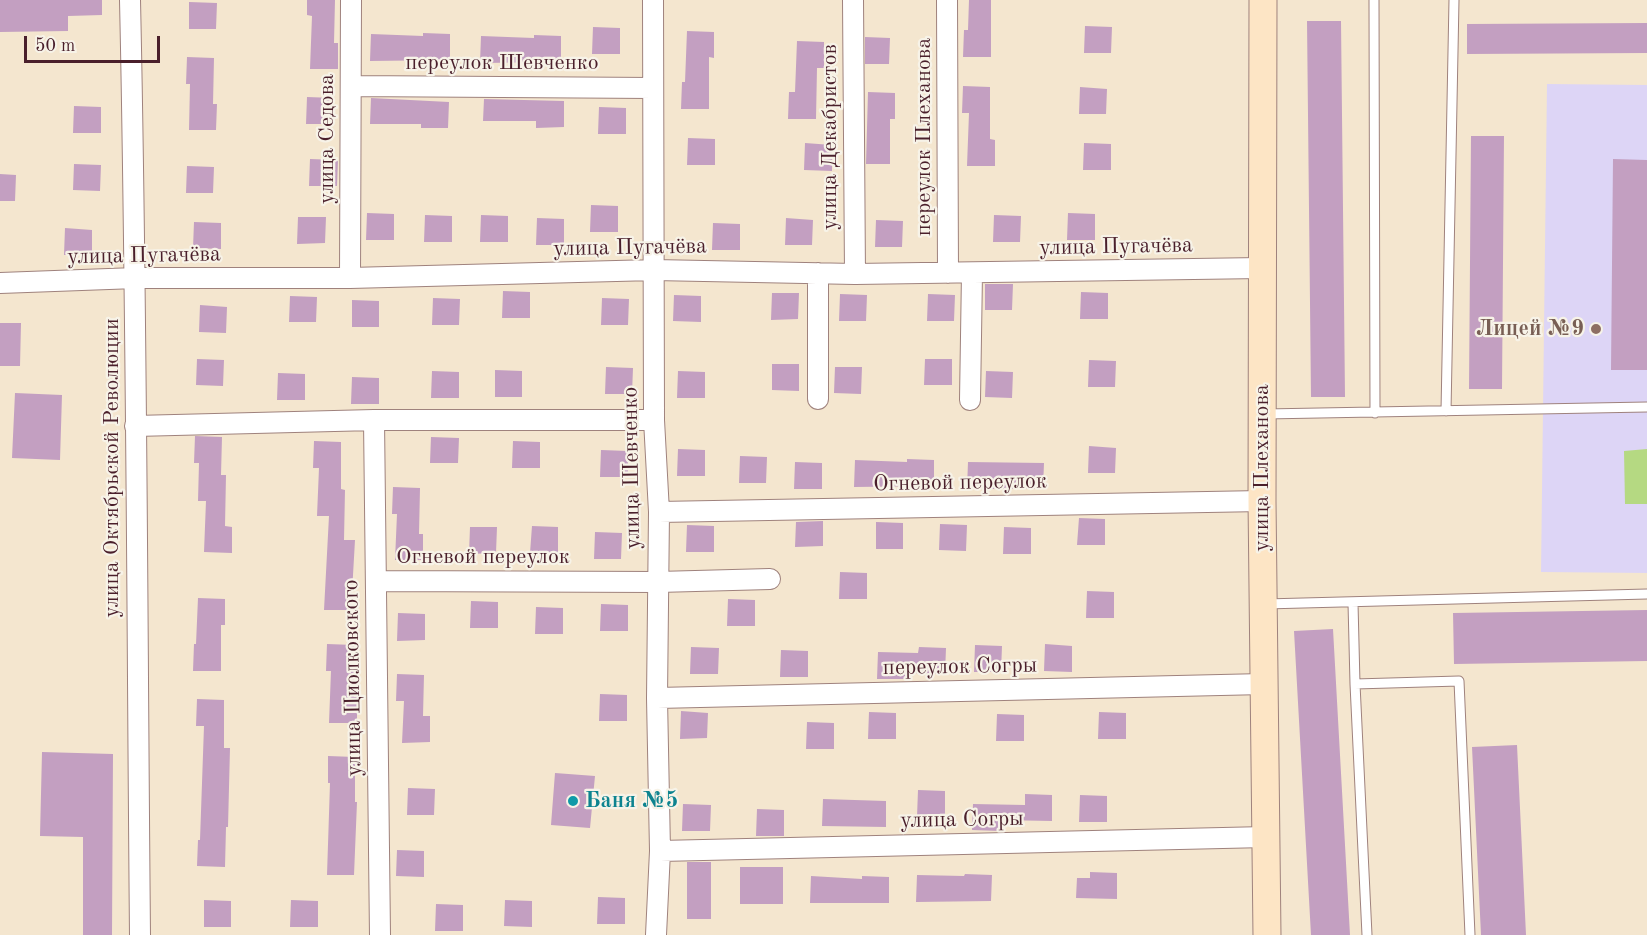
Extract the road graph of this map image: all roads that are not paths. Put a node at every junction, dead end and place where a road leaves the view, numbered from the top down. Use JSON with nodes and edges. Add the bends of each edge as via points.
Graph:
{"nodes":[{"id":1,"x":130,"y":0,"type":"edge"},
{"id":2,"x":351,"y":0,"type":"edge"},
{"id":3,"x":653,"y":0,"type":"edge"},
{"id":4,"x":853,"y":0,"type":"edge"},
{"id":5,"x":947,"y":0,"type":"edge"},
{"id":6,"x":1263,"y":0,"type":"edge"},
{"id":7,"x":1374,"y":0,"type":"edge"},
{"id":8,"x":1454,"y":0,"type":"edge"},
{"id":9,"x":351,"y":86,"type":"junction"},
{"id":10,"x":653,"y":88,"type":"junction"},
{"id":11,"x":1262,"y":268,"type":"junction"},
{"id":12,"x":654,"y":270,"type":"junction"},
{"id":13,"x":818,"y":273,"type":"junction"},
{"id":14,"x":948,"y":273,"type":"junction"},
{"id":15,"x":972,"y":273,"type":"junction"},
{"id":16,"x":855,"y":274,"type":"junction"},
{"id":17,"x":136,"y":278,"type":"junction"},
{"id":18,"x":350,"y":278,"type":"junction"},
{"id":19,"x":0,"y":283,"type":"edge"},
{"id":20,"x":818,"y":399,"type":"dead end"},
{"id":21,"x":970,"y":399,"type":"dead end"},
{"id":22,"x":1647,"y":407,"type":"edge"},
{"id":23,"x":1446,"y":411,"type":"junction"},
{"id":24,"x":1375,"y":413,"type":"junction"},
{"id":25,"x":1262,"y":414,"type":"junction"},
{"id":26,"x":374,"y":420,"type":"junction"},
{"id":27,"x":654,"y":420,"type":"junction"},
{"id":28,"x":135,"y":426,"type":"junction"},
{"id":29,"x":1262,"y":501,"type":"junction"},
{"id":30,"x":659,"y":512,"type":"junction"},
{"id":31,"x":770,"y":579,"type":"dead end"},
{"id":32,"x":376,"y":580,"type":"junction"},
{"id":33,"x":658,"y":582,"type":"junction"},
{"id":34,"x":1647,"y":594,"type":"edge"},
{"id":35,"x":1353,"y":603,"type":"junction"},
{"id":36,"x":1263,"y":604,"type":"junction"},
{"id":37,"x":1264,"y":684,"type":"junction"},
{"id":38,"x":1354,"y":684,"type":"junction"},
{"id":39,"x":657,"y":698,"type":"junction"},
{"id":40,"x":1266,"y":837,"type":"junction"},
{"id":41,"x":660,"y":851,"type":"junction"},
{"id":42,"x":140,"y":935,"type":"edge"},
{"id":43,"x":380,"y":935,"type":"edge"},
{"id":44,"x":656,"y":935,"type":"edge"},
{"id":45,"x":1267,"y":935,"type":"edge"},
{"id":46,"x":1367,"y":935,"type":"edge"},
{"id":47,"x":1470,"y":935,"type":"edge"}],
"edges":[{"from":1,"to":17,"type":"street","name":"улица Октябрьской Революции"},
{"from":2,"to":9,"type":"street","name":"улица Седова"},
{"from":3,"to":10,"type":"street","name":"улица Шевченко"},
{"from":4,"to":16,"type":"street","name":"улица Декабристов"},
{"from":5,"to":14,"type":"street","name":"переулок Плеханова"},
{"from":6,"to":11,"type":"main road","name":"улица Плеханова"},
{"from":7,"to":24,"type":"lane"},
{"from":8,"to":23,"type":"lane"},
{"from":9,"to":10,"type":"street","name":"переулок Шевченко"},
{"from":9,"to":18,"type":"street","name":"улица Седова"},
{"from":10,"to":12,"type":"street","name":"улица Шевченко"},
{"from":11,"to":15,"type":"street","name":"улица Пугачёва"},
{"from":11,"to":25,"type":"main road","name":"улица Плеханова"},
{"from":12,"to":13,"type":"street","name":"улица Пугачёва"},
{"from":12,"to":18,"type":"street","name":"улица Пугачёва"},
{"from":12,"to":27,"type":"street","name":"улица Шевченко"},
{"from":13,"to":16,"type":"street","name":"улица Пугачёва"},
{"from":13,"to":20,"type":"street"},
{"from":14,"to":15,"type":"street","name":"улица Пугачёва"},
{"from":14,"to":16,"type":"street","name":"улица Пугачёва"},
{"from":15,"to":21,"type":"street"},
{"from":17,"to":18,"type":"street","name":"улица Пугачёва"},
{"from":17,"to":19,"type":"street","name":"улица Пугачёва"},
{"from":17,"to":28,"type":"street","name":"улица Октябрьской Революции"},
{"from":22,"to":23,"type":"lane"},
{"from":23,"to":24,"type":"lane"},
{"from":24,"to":25,"type":"lane"},
{"from":25,"to":29,"type":"main road","name":"улица Плеханова"},
{"from":26,"to":27,"type":"street"},
{"from":26,"to":28,"type":"street"},
{"from":26,"to":32,"type":"street","name":"улица Циолковского"},
{"from":27,"to":30,"type":"street","name":"улица Шевченко"},
{"from":28,"to":42,"type":"street","name":"улица Октябрьской Революции"},
{"from":29,"to":30,"type":"street","name":"Огневой переулок"},
{"from":29,"to":36,"type":"main road","name":"улица Плеханова"},
{"from":30,"to":33,"type":"street","name":"улица Шевченко"},
{"from":31,"to":33,"type":"street","name":"Огневой переулок"},
{"from":32,"to":33,"type":"street","name":"Огневой переулок"},
{"from":32,"to":43,"type":"street","name":"улица Циолковского"},
{"from":33,"to":39,"type":"street","name":"улица Шевченко"},
{"from":34,"to":35,"type":"lane"},
{"from":35,"to":36,"type":"lane"},
{"from":35,"to":38,"type":"lane"},
{"from":36,"to":37,"type":"main road","name":"улица Плеханова"},
{"from":37,"to":39,"type":"street","name":"переулок Согры"},
{"from":37,"to":40,"type":"main road","name":"улица Плеханова"},
{"from":38,"to":46,"type":"lane"},
{"from":38,"to":47,"type":"lane","via":[[1459,681]]},
{"from":39,"to":41,"type":"street","name":"улица Шевченко"},
{"from":40,"to":41,"type":"street","name":"улица Согры"},
{"from":40,"to":45,"type":"main road","name":"улица Плеханова"},
{"from":41,"to":44,"type":"street","name":"улица Шевченко"}]}
